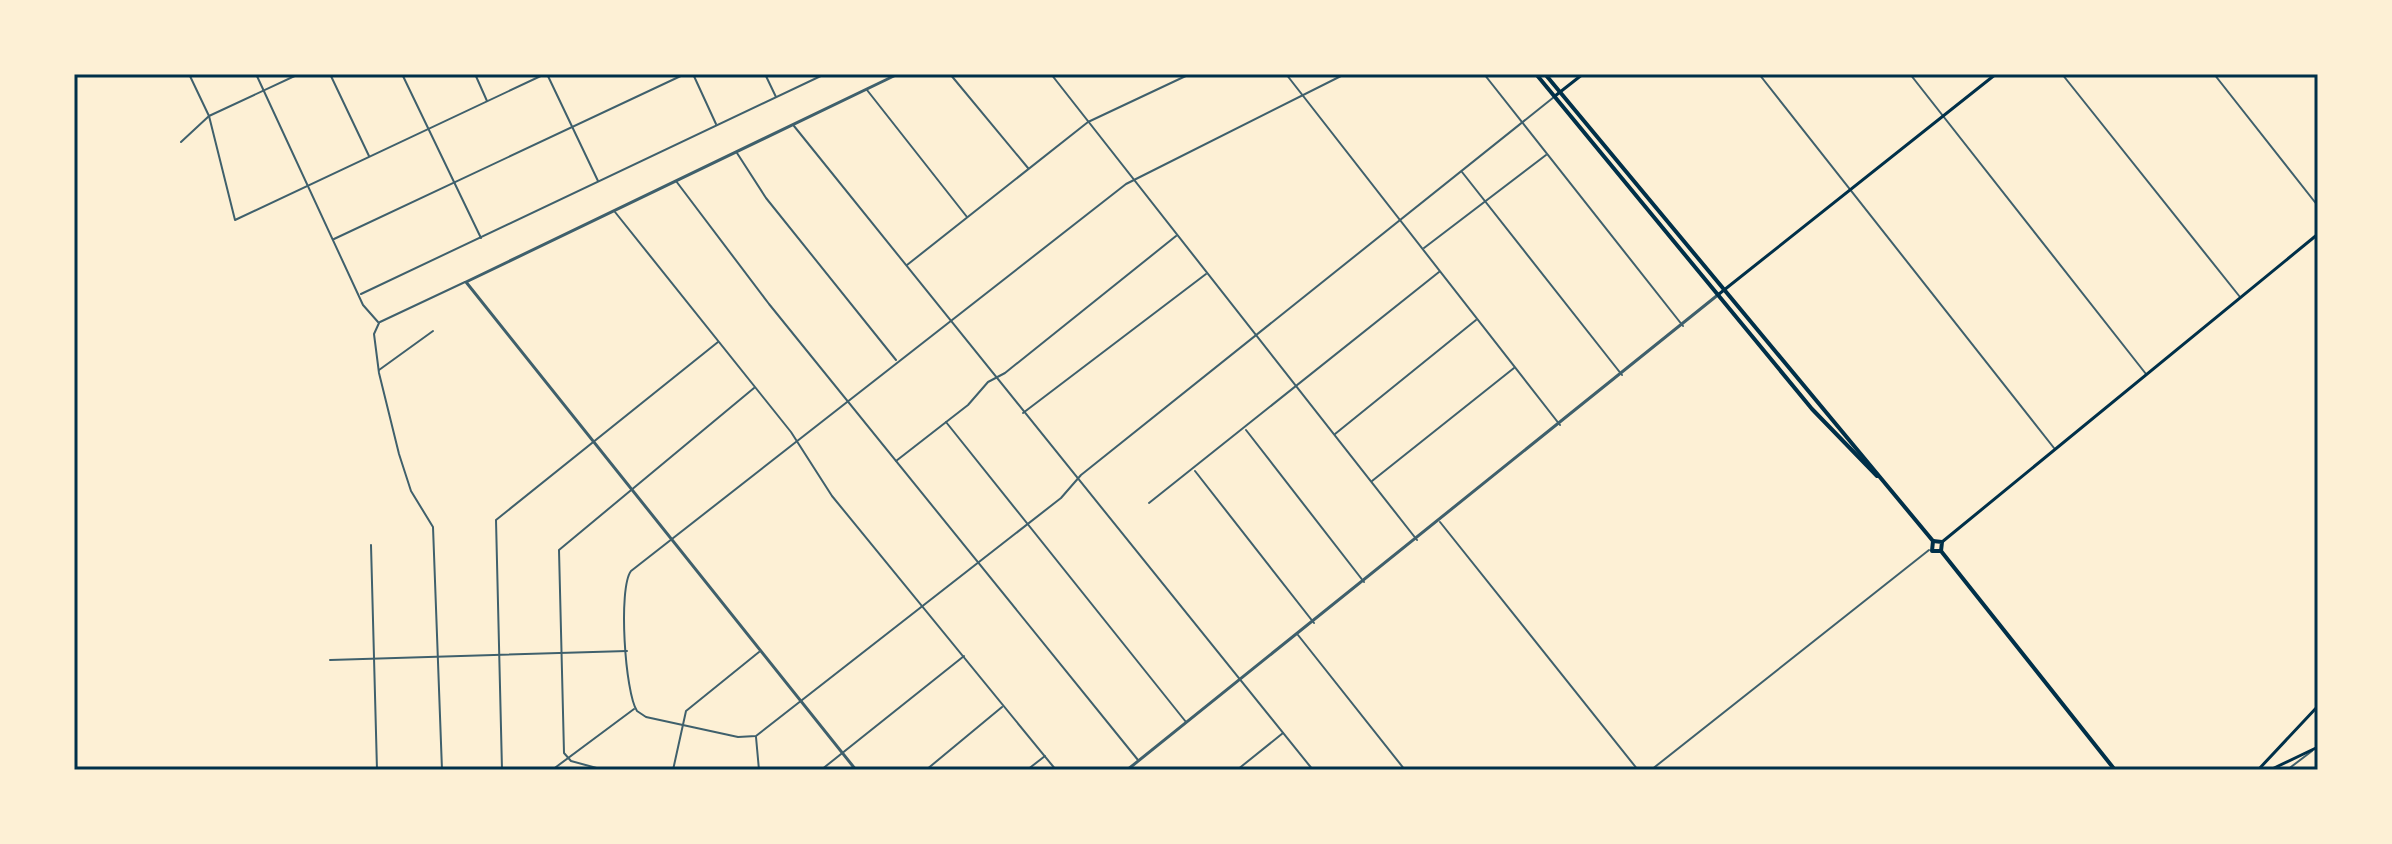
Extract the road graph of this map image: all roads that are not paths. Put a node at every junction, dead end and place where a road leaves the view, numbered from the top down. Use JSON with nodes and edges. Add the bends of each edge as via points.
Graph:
{"nodes":[{"id":1,"x":189,"y":74,"type":"edge"},
{"id":2,"x":256,"y":74,"type":"edge"},
{"id":3,"x":299,"y":74,"type":"edge"},
{"id":4,"x":330,"y":74,"type":"edge"},
{"id":5,"x":402,"y":74,"type":"edge"},
{"id":6,"x":475,"y":74,"type":"edge"},
{"id":7,"x":546,"y":74,"type":"edge"},
{"id":8,"x":685,"y":74,"type":"edge"},
{"id":9,"x":693,"y":74,"type":"edge"},
{"id":10,"x":765,"y":74,"type":"edge"},
{"id":11,"x":825,"y":74,"type":"edge"},
{"id":12,"x":898,"y":74,"type":"edge"},
{"id":13,"x":950,"y":74,"type":"edge"},
{"id":14,"x":1190,"y":74,"type":"edge"},
{"id":15,"x":1286,"y":74,"type":"edge"},
{"id":16,"x":1345,"y":74,"type":"edge"},
{"id":17,"x":1484,"y":74,"type":"edge"},
{"id":18,"x":1536,"y":74,"type":"edge"},
{"id":19,"x":1545,"y":74,"type":"edge"},
{"id":20,"x":1583,"y":74,"type":"edge"},
{"id":21,"x":1759,"y":74,"type":"edge"},
{"id":22,"x":1910,"y":74,"type":"edge"},
{"id":23,"x":1996,"y":74,"type":"edge"},
{"id":24,"x":2062,"y":74,"type":"edge"},
{"id":25,"x":2214,"y":74,"type":"edge"},
{"id":26,"x":1053,"y":75,"type":"edge"},
{"id":27,"x":866,"y":89,"type":"junction"},
{"id":28,"x":264,"y":90,"type":"junction"},
{"id":29,"x":1560,"y":92,"type":"junction"},
{"id":30,"x":1302,"y":95,"type":"junction"},
{"id":31,"x":1555,"y":96,"type":"junction"},
{"id":32,"x":777,"y":99,"type":"junction"},
{"id":33,"x":487,"y":101,"type":"junction"},
{"id":34,"x":209,"y":116,"type":"junction"},
{"id":35,"x":1943,"y":116,"type":"junction"},
{"id":36,"x":1088,"y":122,"type":"junction"},
{"id":37,"x":1523,"y":123,"type":"junction"},
{"id":38,"x":717,"y":125,"type":"junction"},
{"id":39,"x":794,"y":125,"type":"junction"},
{"id":40,"x":573,"y":127,"type":"junction"},
{"id":41,"x":428,"y":130,"type":"junction"},
{"id":42,"x":181,"y":142,"type":"dead end"},
{"id":43,"x":736,"y":152,"type":"junction"},
{"id":44,"x":1548,"y":153,"type":"junction"},
{"id":45,"x":369,"y":157,"type":"junction"},
{"id":46,"x":1029,"y":168,"type":"junction"},
{"id":47,"x":1462,"y":171,"type":"junction"},
{"id":48,"x":1132,"y":179,"type":"junction"},
{"id":49,"x":676,"y":181,"type":"junction"},
{"id":50,"x":599,"y":182,"type":"junction"},
{"id":51,"x":454,"y":183,"type":"junction"},
{"id":52,"x":309,"y":186,"type":"junction"},
{"id":53,"x":1849,"y":189,"type":"junction"},
{"id":54,"x":1485,"y":200,"type":"junction"},
{"id":55,"x":2318,"y":206,"type":"edge"},
{"id":56,"x":615,"y":211,"type":"junction"},
{"id":57,"x":969,"y":218,"type":"junction"},
{"id":58,"x":1400,"y":219,"type":"junction"},
{"id":59,"x":2318,"y":234,"type":"edge"},
{"id":60,"x":1177,"y":235,"type":"junction"},
{"id":61,"x":481,"y":238,"type":"junction"},
{"id":62,"x":334,"y":239,"type":"junction"},
{"id":63,"x":1423,"y":249,"type":"junction"},
{"id":64,"x":906,"y":266,"type":"junction"},
{"id":65,"x":1440,"y":271,"type":"junction"},
{"id":66,"x":1207,"y":274,"type":"junction"},
{"id":67,"x":466,"y":282,"type":"junction"},
{"id":68,"x":1721,"y":292,"type":"junction"},
{"id":69,"x":361,"y":294,"type":"junction"},
{"id":70,"x":2240,"y":298,"type":"junction"},
{"id":71,"x":1478,"y":319,"type":"junction"},
{"id":72,"x":951,"y":322,"type":"junction"},
{"id":73,"x":379,"y":323,"type":"junction"},
{"id":74,"x":1683,"y":326,"type":"junction"},
{"id":75,"x":433,"y":331,"type":"dead end"},
{"id":76,"x":1256,"y":335,"type":"junction"},
{"id":77,"x":719,"y":341,"type":"junction"},
{"id":78,"x":898,"y":362,"type":"junction"},
{"id":79,"x":1515,"y":367,"type":"junction"},
{"id":80,"x":379,"y":370,"type":"junction"},
{"id":81,"x":1622,"y":375,"type":"junction"},
{"id":82,"x":2147,"y":375,"type":"junction"},
{"id":83,"x":997,"y":380,"type":"junction"},
{"id":84,"x":755,"y":387,"type":"junction"},
{"id":85,"x":1296,"y":387,"type":"junction"},
{"id":86,"x":849,"y":402,"type":"junction"},
{"id":87,"x":1023,"y":413,"type":"junction"},
{"id":88,"x":946,"y":422,"type":"junction"},
{"id":89,"x":1560,"y":425,"type":"junction"},
{"id":90,"x":1245,"y":430,"type":"junction"},
{"id":91,"x":1334,"y":435,"type":"junction"},
{"id":92,"x":594,"y":440,"type":"junction"},
{"id":93,"x":798,"y":442,"type":"junction"},
{"id":94,"x":2054,"y":449,"type":"junction"},
{"id":95,"x":896,"y":461,"type":"junction"},
{"id":96,"x":1194,"y":470,"type":"junction"},
{"id":97,"x":1077,"y":479,"type":"junction"},
{"id":98,"x":1371,"y":482,"type":"junction"},
{"id":99,"x":633,"y":489,"type":"junction"},
{"id":100,"x":1149,"y":503,"type":"dead end"},
{"id":101,"x":1440,"y":522,"type":"junction"},
{"id":102,"x":1028,"y":523,"type":"junction"},
{"id":103,"x":673,"y":539,"type":"junction"},
{"id":104,"x":1417,"y":540,"type":"junction"},
{"id":105,"x":1933,"y":541,"type":"junction"},
{"id":106,"x":1942,"y":542,"type":"junction"},
{"id":107,"x":371,"y":545,"type":"dead end"},
{"id":108,"x":1931,"y":549,"type":"junction"},
{"id":109,"x":1941,"y":551,"type":"junction"},
{"id":110,"x":977,"y":563,"type":"junction"},
{"id":111,"x":1364,"y":582,"type":"junction"},
{"id":112,"x":924,"y":607,"type":"junction"},
{"id":113,"x":1314,"y":623,"type":"junction"},
{"id":114,"x":1298,"y":635,"type":"junction"},
{"id":115,"x":761,"y":650,"type":"junction"},
{"id":116,"x":627,"y":651,"type":"junction"},
{"id":117,"x":562,"y":653,"type":"junction"},
{"id":118,"x":500,"y":655,"type":"junction"},
{"id":119,"x":964,"y":656,"type":"junction"},
{"id":120,"x":438,"y":657,"type":"junction"},
{"id":121,"x":374,"y":659,"type":"junction"},
{"id":122,"x":330,"y":660,"type":"dead end"},
{"id":123,"x":1241,"y":681,"type":"junction"},
{"id":124,"x":802,"y":703,"type":"junction"},
{"id":125,"x":1003,"y":706,"type":"junction"},
{"id":126,"x":2318,"y":706,"type":"edge"},
{"id":127,"x":635,"y":709,"type":"junction"},
{"id":128,"x":1187,"y":723,"type":"junction"},
{"id":129,"x":684,"y":724,"type":"junction"},
{"id":130,"x":1284,"y":732,"type":"junction"},
{"id":131,"x":756,"y":736,"type":"junction"},
{"id":132,"x":2318,"y":747,"type":"edge"},
{"id":133,"x":843,"y":753,"type":"junction"},
{"id":134,"x":1045,"y":756,"type":"junction"},
{"id":135,"x":567,"y":758,"type":"junction"},
{"id":136,"x":1139,"y":761,"type":"junction"},
{"id":137,"x":377,"y":770,"type":"edge"},
{"id":138,"x":442,"y":770,"type":"edge"},
{"id":139,"x":502,"y":770,"type":"edge"},
{"id":140,"x":552,"y":770,"type":"edge"},
{"id":141,"x":604,"y":770,"type":"edge"},
{"id":142,"x":673,"y":770,"type":"edge"},
{"id":143,"x":759,"y":770,"type":"edge"},
{"id":144,"x":821,"y":770,"type":"edge"},
{"id":145,"x":856,"y":770,"type":"edge"},
{"id":146,"x":926,"y":770,"type":"edge"},
{"id":147,"x":1027,"y":770,"type":"edge"},
{"id":148,"x":1056,"y":770,"type":"edge"},
{"id":149,"x":1127,"y":770,"type":"edge"},
{"id":150,"x":1237,"y":770,"type":"edge"},
{"id":151,"x":1313,"y":770,"type":"edge"},
{"id":152,"x":1405,"y":770,"type":"edge"},
{"id":153,"x":1638,"y":770,"type":"edge"},
{"id":154,"x":1651,"y":770,"type":"edge"},
{"id":155,"x":2115,"y":770,"type":"edge"},
{"id":156,"x":2258,"y":770,"type":"edge"},
{"id":157,"x":2270,"y":770,"type":"edge"},
{"id":158,"x":2287,"y":770,"type":"edge"}],
"edges":[{"from":1,"to":34,"type":"street"},
{"from":2,"to":28,"type":"street"},
{"from":3,"to":28,"type":"street"},
{"from":4,"to":45,"type":"street"},
{"from":5,"to":41,"type":"street"},
{"from":6,"to":33,"type":"street"},
{"from":7,"to":33,"type":"street"},
{"from":7,"to":40,"type":"street"},
{"from":8,"to":40,"type":"street"},
{"from":9,"to":38,"type":"street"},
{"from":10,"to":32,"type":"street"},
{"from":11,"to":32,"type":"street"},
{"from":12,"to":27,"type":"street"},
{"from":13,"to":46,"type":"street"},
{"from":14,"to":36,"type":"street"},
{"from":15,"to":30,"type":"street"},
{"from":16,"to":30,"type":"street"},
{"from":17,"to":37,"type":"street"},
{"from":18,"to":31,"type":"main road"},
{"from":19,"to":29,"type":"main road"},
{"from":20,"to":29,"type":"main road"},
{"from":21,"to":53,"type":"street"},
{"from":22,"to":35,"type":"street"},
{"from":23,"to":35,"type":"main road"},
{"from":24,"to":70,"type":"street"},
{"from":25,"to":55,"type":"street"},
{"from":26,"to":36,"type":"street"},
{"from":27,"to":39,"type":"street"},
{"from":27,"to":57,"type":"street"},
{"from":28,"to":34,"type":"street"},
{"from":28,"to":52,"type":"street"},
{"from":29,"to":31,"type":"main road"},
{"from":29,"to":68,"type":"main road"},
{"from":30,"to":48,"type":"street"},
{"from":30,"to":58,"type":"street"},
{"from":31,"to":37,"type":"street"},
{"from":31,"to":68,"type":"main road"},
{"from":32,"to":38,"type":"street"},
{"from":33,"to":41,"type":"street"},
{"from":34,"to":42,"type":"street"},
{"from":34,"to":52,"type":"street","via":[[235,220]]},
{"from":35,"to":53,"type":"main road"},
{"from":35,"to":82,"type":"street"},
{"from":36,"to":46,"type":"street"},
{"from":36,"to":48,"type":"street"},
{"from":37,"to":44,"type":"street"},
{"from":37,"to":47,"type":"street"},
{"from":38,"to":50,"type":"street"},
{"from":39,"to":43,"type":"street"},
{"from":39,"to":64,"type":"street"},
{"from":40,"to":50,"type":"street"},
{"from":40,"to":51,"type":"street"},
{"from":41,"to":45,"type":"street"},
{"from":41,"to":51,"type":"street"},
{"from":43,"to":49,"type":"street"},
{"from":43,"to":78,"type":"street","via":[[766,198]]},
{"from":44,"to":54,"type":"street"},
{"from":44,"to":74,"type":"street"},
{"from":45,"to":52,"type":"street"},
{"from":46,"to":57,"type":"street"},
{"from":47,"to":54,"type":"street"},
{"from":47,"to":58,"type":"street"},
{"from":48,"to":60,"type":"street"},
{"from":48,"to":72,"type":"street"},
{"from":49,"to":56,"type":"street"},
{"from":49,"to":86,"type":"street"},
{"from":50,"to":61,"type":"street"},
{"from":51,"to":61,"type":"street"},
{"from":51,"to":62,"type":"street"},
{"from":52,"to":62,"type":"street"},
{"from":53,"to":68,"type":"main road"},
{"from":53,"to":94,"type":"street"},
{"from":54,"to":63,"type":"street"},
{"from":54,"to":81,"type":"street"},
{"from":56,"to":67,"type":"street"},
{"from":56,"to":77,"type":"street"},
{"from":57,"to":64,"type":"street"},
{"from":58,"to":63,"type":"street"},
{"from":58,"to":76,"type":"street"},
{"from":59,"to":70,"type":"main road"},
{"from":60,"to":66,"type":"street"},
{"from":60,"to":83,"type":"street"},
{"from":61,"to":69,"type":"street"},
{"from":62,"to":69,"type":"street"},
{"from":63,"to":65,"type":"street"},
{"from":64,"to":72,"type":"street"},
{"from":65,"to":71,"type":"street"},
{"from":65,"to":85,"type":"street"},
{"from":66,"to":76,"type":"street"},
{"from":66,"to":87,"type":"street"},
{"from":67,"to":73,"type":"street"},
{"from":67,"to":92,"type":"street"},
{"from":68,"to":74,"type":"street"},
{"from":68,"to":105,"type":"main road"},
{"from":69,"to":73,"type":"street"},
{"from":70,"to":82,"type":"main road"},
{"from":71,"to":79,"type":"street"},
{"from":71,"to":91,"type":"street"},
{"from":72,"to":78,"type":"street"},
{"from":72,"to":83,"type":"street"},
{"from":73,"to":80,"type":"street","via":[[374,334]]},
{"from":74,"to":81,"type":"street"},
{"from":75,"to":80,"type":"street"},
{"from":76,"to":85,"type":"street"},
{"from":76,"to":97,"type":"street"},
{"from":77,"to":84,"type":"street"},
{"from":77,"to":92,"type":"street"},
{"from":78,"to":86,"type":"street"},
{"from":79,"to":89,"type":"street"},
{"from":79,"to":98,"type":"street"},
{"from":80,"to":120,"type":"street","via":[[399,454],[433,527]]},
{"from":81,"to":89,"type":"street"},
{"from":82,"to":94,"type":"main road"},
{"from":83,"to":87,"type":"street"},
{"from":83,"to":88,"type":"street","via":[[988,382]]},
{"from":84,"to":93,"type":"street"},
{"from":84,"to":99,"type":"street"},
{"from":85,"to":90,"type":"street"},
{"from":85,"to":91,"type":"street"},
{"from":86,"to":93,"type":"street"},
{"from":86,"to":95,"type":"street"},
{"from":87,"to":97,"type":"street"},
{"from":88,"to":95,"type":"street"},
{"from":88,"to":102,"type":"street"},
{"from":89,"to":101,"type":"street"},
{"from":90,"to":96,"type":"street"},
{"from":90,"to":111,"type":"street"},
{"from":91,"to":98,"type":"street"},
{"from":92,"to":99,"type":"street"},
{"from":92,"to":118,"type":"street","via":[[496,520]]},
{"from":93,"to":103,"type":"street"},
{"from":93,"to":112,"type":"street","via":[[832,496]]},
{"from":94,"to":106,"type":"main road"},
{"from":95,"to":110,"type":"street"},
{"from":96,"to":100,"type":"street"},
{"from":96,"to":113,"type":"street"},
{"from":97,"to":102,"type":"street"},
{"from":97,"to":123,"type":"street"},
{"from":98,"to":104,"type":"street"},
{"from":99,"to":103,"type":"street"},
{"from":99,"to":117,"type":"street","via":[[559,550]]},
{"from":101,"to":104,"type":"street"},
{"from":101,"to":153,"type":"street"},
{"from":102,"to":110,"type":"street"},
{"from":102,"to":128,"type":"street"},
{"from":103,"to":115,"type":"street"},
{"from":103,"to":116,"type":"street","via":[[626,577]]},
{"from":104,"to":111,"type":"street"},
{"from":105,"to":106,"type":"main road"},
{"from":105,"to":108,"type":"main road"},
{"from":106,"to":109,"type":"main road"},
{"from":107,"to":121,"type":"street"},
{"from":108,"to":109,"type":"main road"},
{"from":108,"to":154,"type":"street"},
{"from":109,"to":155,"type":"main road"},
{"from":110,"to":112,"type":"street"},
{"from":110,"to":136,"type":"street"},
{"from":111,"to":113,"type":"street"},
{"from":112,"to":119,"type":"street"},
{"from":112,"to":124,"type":"street"},
{"from":113,"to":114,"type":"street"},
{"from":114,"to":123,"type":"street"},
{"from":114,"to":152,"type":"street"},
{"from":115,"to":124,"type":"street"},
{"from":115,"to":129,"type":"street","via":[[690,706]]},
{"from":116,"to":117,"type":"street"},
{"from":116,"to":127,"type":"street"},
{"from":117,"to":118,"type":"street"},
{"from":117,"to":135,"type":"street"},
{"from":118,"to":120,"type":"street"},
{"from":118,"to":139,"type":"street"},
{"from":119,"to":125,"type":"street"},
{"from":119,"to":133,"type":"street"},
{"from":120,"to":121,"type":"street"},
{"from":120,"to":138,"type":"street"},
{"from":121,"to":122,"type":"street"},
{"from":121,"to":137,"type":"street"},
{"from":123,"to":128,"type":"street"},
{"from":123,"to":130,"type":"street"},
{"from":124,"to":131,"type":"street"},
{"from":124,"to":133,"type":"street"},
{"from":125,"to":134,"type":"street"},
{"from":125,"to":146,"type":"street"},
{"from":126,"to":156,"type":"main road"},
{"from":127,"to":129,"type":"street","via":[[646,717]]},
{"from":127,"to":135,"type":"street"},
{"from":128,"to":136,"type":"street"},
{"from":129,"to":131,"type":"street"},
{"from":129,"to":142,"type":"street"},
{"from":130,"to":150,"type":"street"},
{"from":130,"to":151,"type":"street"},
{"from":131,"to":143,"type":"street"},
{"from":132,"to":157,"type":"main road"},
{"from":132,"to":158,"type":"street"},
{"from":133,"to":144,"type":"street"},
{"from":133,"to":145,"type":"street"},
{"from":134,"to":147,"type":"street"},
{"from":134,"to":148,"type":"street"},
{"from":135,"to":140,"type":"street"},
{"from":135,"to":141,"type":"street"},
{"from":136,"to":149,"type":"street"}]}
